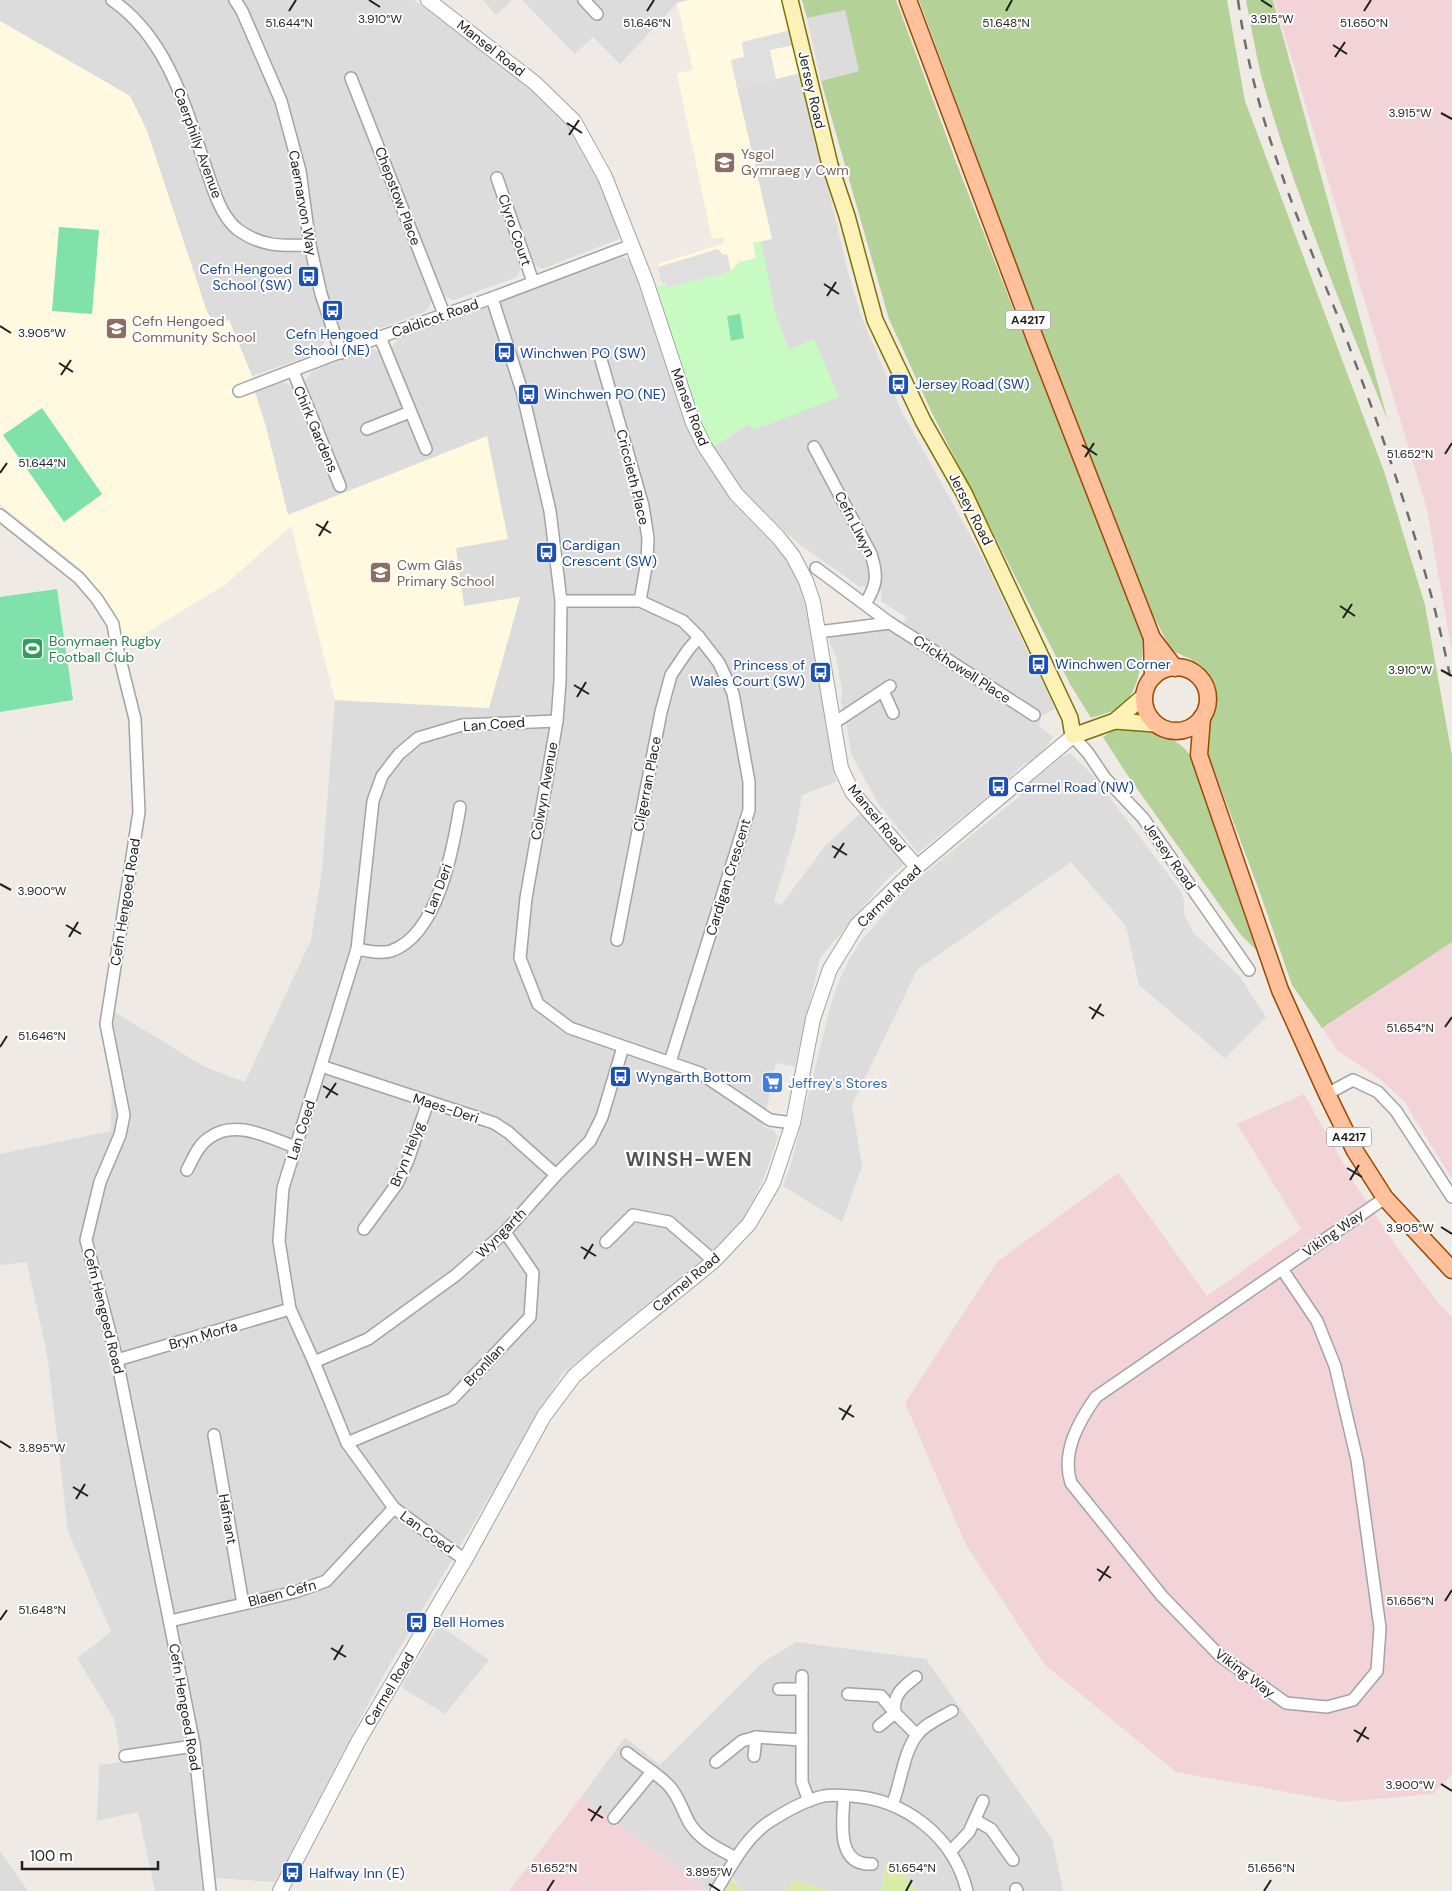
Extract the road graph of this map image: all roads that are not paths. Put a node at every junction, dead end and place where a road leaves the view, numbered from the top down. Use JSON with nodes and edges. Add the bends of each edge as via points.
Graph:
{"nodes":[{"id":1,"x":112,"y":0,"type":"edge"},
{"id":2,"x":235,"y":0,"type":"edge"},
{"id":3,"x":428,"y":0,"type":"edge"},
{"id":4,"x":584,"y":0,"type":"edge"},
{"id":5,"x":790,"y":0,"type":"edge"},
{"id":6,"x":908,"y":0,"type":"edge"},
{"id":7,"x":598,"y":14,"type":"dead end"},
{"id":8,"x":351,"y":78,"type":"dead end"},
{"id":9,"x":497,"y":178,"type":"dead end"},
{"id":10,"x":310,"y":245,"type":"junction"},
{"id":11,"x":632,"y":245,"type":"junction"},
{"id":12,"x":533,"y":282,"type":"junction"},
{"id":13,"x":492,"y":298,"type":"junction"},
{"id":14,"x":444,"y":314,"type":"junction"},
{"id":15,"x":380,"y":337,"type":"junction"},
{"id":16,"x":341,"y":353,"type":"junction"},
{"id":17,"x":600,"y":356,"type":"dead end"},
{"id":18,"x":292,"y":372,"type":"junction"},
{"id":19,"x":239,"y":391,"type":"dead end"},
{"id":20,"x":410,"y":412,"type":"junction"},
{"id":21,"x":367,"y":429,"type":"dead end"},
{"id":22,"x":814,"y":447,"type":"dead end"},
{"id":23,"x":426,"y":450,"type":"dead end"},
{"id":24,"x":340,"y":486,"type":"dead end"},
{"id":25,"x":0,"y":515,"type":"edge"},
{"id":26,"x":816,"y":568,"type":"dead end"},
{"id":27,"x":561,"y":601,"type":"junction"},
{"id":28,"x":640,"y":601,"type":"junction"},
{"id":29,"x":865,"y":604,"type":"junction"},
{"id":30,"x":890,"y":623,"type":"junction"},
{"id":31,"x":818,"y":632,"type":"junction"},
{"id":32,"x":699,"y":637,"type":"junction"},
{"id":33,"x":1152,"y":638,"type":"junction"},
{"id":34,"x":1175,"y":668,"type":"junction"},
{"id":35,"x":1153,"y":677,"type":"junction"},
{"id":36,"x":1144,"y":696,"type":"junction"},
{"id":37,"x":893,"y":713,"type":"dead end"},
{"id":38,"x":1034,"y":715,"type":"dead end"},
{"id":39,"x":1202,"y":717,"type":"junction"},
{"id":40,"x":556,"y":721,"type":"junction"},
{"id":41,"x":1116,"y":721,"type":"junction"},
{"id":42,"x":834,"y":723,"type":"junction"},
{"id":43,"x":1155,"y":724,"type":"junction"},
{"id":44,"x":1175,"y":731,"type":"junction"},
{"id":45,"x":1073,"y":736,"type":"junction"},
{"id":46,"x":1199,"y":755,"type":"junction"},
{"id":47,"x":460,"y":807,"type":"dead end"},
{"id":48,"x":917,"y":867,"type":"junction"},
{"id":49,"x":617,"y":940,"type":"dead end"},
{"id":50,"x":356,"y":949,"type":"junction"},
{"id":51,"x":1249,"y":970,"type":"dead end"},
{"id":52,"x":623,"y":1047,"type":"junction"},
{"id":53,"x":670,"y":1062,"type":"junction"},
{"id":54,"x":321,"y":1066,"type":"junction"},
{"id":55,"x":1327,"y":1094,"type":"junction"},
{"id":56,"x":428,"y":1102,"type":"junction"},
{"id":57,"x":793,"y":1124,"type":"junction"},
{"id":58,"x":296,"y":1147,"type":"junction"},
{"id":59,"x":186,"y":1170,"type":"dead end"},
{"id":60,"x":556,"y":1175,"type":"junction"},
{"id":61,"x":1452,"y":1197,"type":"edge"},
{"id":62,"x":1385,"y":1198,"type":"junction"},
{"id":63,"x":364,"y":1228,"type":"dead end"},
{"id":64,"x":504,"y":1232,"type":"junction"},
{"id":65,"x":606,"y":1242,"type":"dead end"},
{"id":66,"x":714,"y":1261,"type":"junction"},
{"id":67,"x":1282,"y":1269,"type":"junction"},
{"id":68,"x":1452,"y":1270,"type":"edge"},
{"id":69,"x":290,"y":1309,"type":"junction"},
{"id":70,"x":117,"y":1360,"type":"junction"},
{"id":71,"x":314,"y":1362,"type":"junction"},
{"id":72,"x":214,"y":1435,"type":"dead end"},
{"id":73,"x":347,"y":1443,"type":"junction"},
{"id":74,"x":394,"y":1508,"type":"junction"},
{"id":75,"x":465,"y":1560,"type":"junction"},
{"id":76,"x":242,"y":1604,"type":"junction"},
{"id":77,"x":170,"y":1621,"type":"junction"},
{"id":78,"x":802,"y":1676,"type":"dead end"},
{"id":79,"x":916,"y":1677,"type":"dead end"},
{"id":80,"x":802,"y":1689,"type":"junction"},
{"id":81,"x":779,"y":1690,"type":"dead end"},
{"id":82,"x":848,"y":1694,"type":"dead end"},
{"id":83,"x":952,"y":1711,"type":"dead end"},
{"id":84,"x":895,"y":1713,"type":"junction"},
{"id":85,"x":879,"y":1726,"type":"dead end"},
{"id":86,"x":917,"y":1735,"type":"junction"},
{"id":87,"x":756,"y":1737,"type":"junction"},
{"id":88,"x":802,"y":1740,"type":"junction"},
{"id":89,"x":194,"y":1744,"type":"junction"},
{"id":90,"x":627,"y":1753,"type":"dead end"},
{"id":91,"x":125,"y":1756,"type":"dead end"},
{"id":92,"x":754,"y":1756,"type":"dead end"},
{"id":93,"x":716,"y":1762,"type":"dead end"},
{"id":94,"x":651,"y":1772,"type":"junction"},
{"id":95,"x":844,"y":1796,"type":"junction"},
{"id":96,"x":809,"y":1800,"type":"junction"},
{"id":97,"x":983,"y":1801,"type":"dead end"},
{"id":98,"x":892,"y":1805,"type":"junction"},
{"id":99,"x":614,"y":1818,"type":"dead end"},
{"id":100,"x":975,"y":1820,"type":"junction"},
{"id":101,"x":950,"y":1852,"type":"junction"},
{"id":102,"x":736,"y":1858,"type":"junction"},
{"id":103,"x":1013,"y":1860,"type":"dead end"},
{"id":104,"x":872,"y":1864,"type":"dead end"},
{"id":105,"x":210,"y":1891,"type":"edge"},
{"id":106,"x":280,"y":1891,"type":"edge"},
{"id":107,"x":716,"y":1891,"type":"edge"},
{"id":108,"x":967,"y":1891,"type":"edge"}],
"edges":[{"from":1,"to":10,"type":"street","name":"Caerphilly Avenue","via":[[128,11],[168,64],[182,94],[212,186],[236,228],[275,246]]},
{"from":2,"to":10,"type":"street","name":"Caernarvon Way","via":[[281,101],[300,171]]},
{"from":3,"to":11,"type":"street","name":"Mansel Road","via":[[535,82],[574,121],[605,178]]},
{"from":4,"to":7,"type":"street"},
{"from":5,"to":45,"type":"main road","name":"Jersey Road","via":[[830,165],[875,320],[1019,607],[1070,718]]},
{"from":6,"to":33,"type":"main road","number":"A4217"},
{"from":8,"to":14,"type":"street","name":"Chepstow Place"},
{"from":9,"to":12,"type":"street","name":"Clyro Court"},
{"from":10,"to":16,"type":"street","name":"Caernarvon Way","via":[[321,294]]},
{"from":11,"to":12,"type":"street","name":"Caldicot Road"},
{"from":11,"to":31,"type":"street","name":"Mansel Road","via":[[693,423],[736,494],[793,556],[811,591]]},
{"from":12,"to":13,"type":"street","name":"Caldicot Road"},
{"from":13,"to":14,"type":"street","name":"Caldicot Road"},
{"from":13,"to":27,"type":"street","name":"Colwyn Avenue","via":[[522,392],[550,510]]},
{"from":14,"to":15,"type":"street","name":"Caldicot Road"},
{"from":15,"to":16,"type":"street","name":"Caldicot Road"},
{"from":15,"to":20,"type":"street"},
{"from":16,"to":18,"type":"street","name":"Caldicot Road"},
{"from":17,"to":28,"type":"street","name":"Criccieth Place","via":[[643,506],[648,538]]},
{"from":18,"to":19,"type":"street","name":"Caldicot Road"},
{"from":18,"to":24,"type":"street","name":"Chirk Gardens"},
{"from":20,"to":21,"type":"street"},
{"from":20,"to":23,"type":"street"},
{"from":22,"to":29,"type":"street","name":"Cefn Llwyn","via":[[876,569],[875,588]]},
{"from":25,"to":70,"type":"street","name":"Cefn Hengoed Road","via":[[79,578],[97,599],[113,624],[135,719],[139,812],[106,1024],[124,1115],[120,1135],[100,1182],[86,1240]]},
{"from":26,"to":29,"type":"street","name":"Crickhowell Place"},
{"from":27,"to":28,"type":"street","name":"Cardigan Crescent"},
{"from":27,"to":40,"type":"street","name":"Colwyn Avenue"},
{"from":28,"to":32,"type":"street","name":"Cardigan Crescent","via":[[683,621]]},
{"from":29,"to":30,"type":"street","name":"Crickhowell Place"},
{"from":30,"to":31,"type":"street"},
{"from":30,"to":38,"type":"street","name":"Crickhowell Place"},
{"from":31,"to":42,"type":"street","name":"Mansel Road"},
{"from":32,"to":49,"type":"street","name":"Cilgerran Place","via":[[671,675],[663,702]]},
{"from":32,"to":53,"type":"street","name":"Cardigan Crescent","via":[[719,663],[732,693],[749,782],[749,810]]},
{"from":33,"to":34,"type":"main road","number":"A4217"},
{"from":33,"to":35,"type":"main road","number":"A4217"},
{"from":34,"to":35,"type":"main road"},
{"from":34,"to":39,"type":"main road","via":[[1194,673],[1206,688],[1208,698]]},
{"from":35,"to":36,"type":"main road"},
{"from":36,"to":41,"type":"main road","name":"Carmel Road"},
{"from":36,"to":43,"type":"main road","via":[[1144,707]]},
{"from":37,"to":42,"type":"street","via":[[886,688]]},
{"from":39,"to":44,"type":"main road","via":[[1195,725]]},
{"from":39,"to":46,"type":"main road","number":"A4217"},
{"from":40,"to":50,"type":"street","name":"Lan Coed","via":[[462,725],[418,738],[399,754],[382,776],[373,801]]},
{"from":40,"to":52,"type":"street","name":"Colwyn Avenue","via":[[526,898],[520,958],[538,1004],[570,1028]]},
{"from":41,"to":43,"type":"main road","name":"Carmel Road"},
{"from":41,"to":45,"type":"main road","name":"Carmel Road"},
{"from":42,"to":48,"type":"street","name":"Mansel Road","via":[[841,768],[852,792]]},
{"from":43,"to":44,"type":"main road"},
{"from":44,"to":46,"type":"main road","number":"A4217"},
{"from":45,"to":48,"type":"street","name":"Carmel Road"},
{"from":45,"to":51,"type":"street","name":"Jersey Road","via":[[1105,778],[1143,818]]},
{"from":46,"to":55,"type":"main road","number":"A4217","via":[[1280,990]]},
{"from":47,"to":50,"type":"street","name":"Lan Deri","via":[[444,876],[433,909],[420,929],[391,951]]},
{"from":48,"to":57,"type":"street","name":"Carmel Road","via":[[857,925],[830,969],[814,1019]]},
{"from":50,"to":54,"type":"street","name":"Lan Coed"},
{"from":52,"to":53,"type":"street","name":"Colwyn Avenue"},
{"from":52,"to":60,"type":"street","name":"Wyngarth","via":[[598,1127],[590,1140]]},
{"from":53,"to":57,"type":"street","name":"Colwyn Avenue","via":[[700,1073],[770,1120]]},
{"from":54,"to":56,"type":"street","name":"Maes-Deri"},
{"from":54,"to":58,"type":"street","name":"Lan Coed"},
{"from":55,"to":61,"type":"street","via":[[1352,1080],[1378,1092],[1396,1111]]},
{"from":55,"to":62,"type":"main road","number":"A4217"},
{"from":56,"to":60,"type":"street","name":"Maes-Deri","via":[[494,1123]]},
{"from":56,"to":63,"type":"street","name":"Bryn Helyg","via":[[397,1184]]},
{"from":57,"to":66,"type":"street","name":"Carmel Road","via":[[773,1183],[759,1208],[749,1224]]},
{"from":58,"to":59,"type":"street","via":[[248,1130],[220,1131],[198,1149]]},
{"from":58,"to":69,"type":"street","name":"Lan Coed","via":[[283,1188],[279,1241]]},
{"from":60,"to":64,"type":"street","name":"Wyngarth"},
{"from":62,"to":67,"type":"street","name":"Viking Way"},
{"from":62,"to":68,"type":"main road","number":"A4217"},
{"from":64,"to":71,"type":"street","name":"Wyngarth","via":[[456,1276],[368,1339]]},
{"from":64,"to":73,"type":"street","name":"Bronllan","via":[[534,1272],[530,1317],[452,1399]]},
{"from":65,"to":66,"type":"street","via":[[633,1216],[669,1222]]},
{"from":66,"to":75,"type":"street","name":"Carmel Road","via":[[574,1376],[544,1416]]},
{"from":67,"to":67,"type":"street","name":"Viking Way","via":[[1096,1397],[1075,1434],[1067,1469],[1071,1483],[1162,1596],[1219,1655],[1286,1703],[1327,1707],[1354,1700],[1377,1671],[1380,1628],[1356,1460],[1335,1366],[1317,1321]]},
{"from":69,"to":70,"type":"street","name":"Bryn Morfa"},
{"from":69,"to":71,"type":"street","name":"Lan Coed"},
{"from":70,"to":77,"type":"street","name":"Cefn Hengoed Road"},
{"from":71,"to":73,"type":"street","name":"Lan Coed"},
{"from":72,"to":76,"type":"street","name":"Hafnant"},
{"from":73,"to":74,"type":"street","name":"Lan Coed"},
{"from":74,"to":75,"type":"street","name":"Lan Coed"},
{"from":74,"to":76,"type":"street","name":"Blaen Cefn","via":[[326,1581]]},
{"from":75,"to":106,"type":"street","name":"Carmel Road","via":[[359,1740]]},
{"from":76,"to":77,"type":"street","name":"Blaen Cefn"},
{"from":77,"to":89,"type":"street","name":"Cefn Hengoed Road"},
{"from":78,"to":80,"type":"street"},
{"from":79,"to":84,"type":"street","via":[[896,1696]]},
{"from":80,"to":81,"type":"street"},
{"from":80,"to":88,"type":"street"},
{"from":82,"to":84,"type":"street","via":[[881,1696]]},
{"from":83,"to":86,"type":"street"},
{"from":84,"to":85,"type":"street"},
{"from":84,"to":86,"type":"street"},
{"from":86,"to":98,"type":"street"},
{"from":87,"to":88,"type":"street"},
{"from":87,"to":92,"type":"street"},
{"from":87,"to":93,"type":"street","via":[[742,1741]]},
{"from":88,"to":96,"type":"street","via":[[802,1782]]},
{"from":89,"to":91,"type":"street","via":[[187,1748]]},
{"from":89,"to":105,"type":"street","name":"Cefn Hengoed Road"},
{"from":90,"to":94,"type":"street"},
{"from":94,"to":99,"type":"street"},
{"from":94,"to":102,"type":"street","via":[[669,1785],[700,1836]]},
{"from":95,"to":96,"type":"street","via":[[826,1795]]},
{"from":95,"to":98,"type":"street","via":[[867,1797]]},
{"from":95,"to":104,"type":"street","via":[[843,1841],[847,1852],[864,1864]]},
{"from":96,"to":102,"type":"street","via":[[768,1823],[752,1836]]},
{"from":97,"to":100,"type":"street"},
{"from":98,"to":101,"type":"street","via":[[928,1827]]},
{"from":100,"to":101,"type":"street","via":[[962,1841]]},
{"from":100,"to":103,"type":"street","via":[[991,1829]]},
{"from":101,"to":108,"type":"street"},
{"from":102,"to":107,"type":"street"}]}
